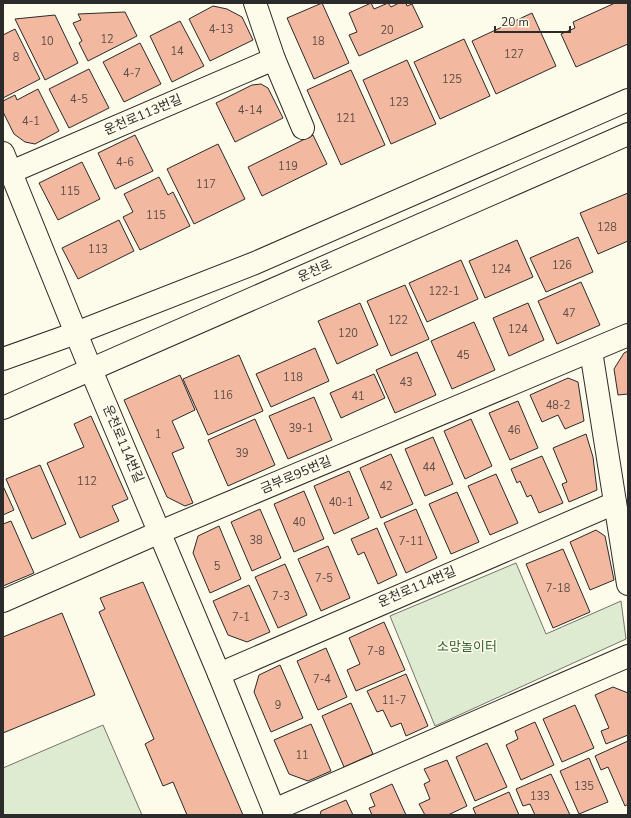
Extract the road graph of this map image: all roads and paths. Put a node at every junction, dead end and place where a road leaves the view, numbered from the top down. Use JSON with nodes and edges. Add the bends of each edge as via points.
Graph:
{"nodes":[{"id":1,"x":255,"y":3,"type":"edge"},
{"id":2,"x":274,"y":59,"type":"junction"},
{"id":3,"x":628,"y":100,"type":"edge"},
{"id":4,"x":303,"y":128,"type":"dead end"},
{"id":5,"x":628,"y":134,"type":"edge"},
{"id":6,"x":7,"y":162,"type":"edge"},
{"id":7,"x":76,"y":333,"type":"junction"},
{"id":8,"x":628,"y":335,"type":"edge"},
{"id":9,"x":591,"y":351,"type":"junction"},
{"id":10,"x":3,"y":359,"type":"edge"},
{"id":11,"x":91,"y":370,"type":"junction"},
{"id":12,"x":3,"y":408,"type":"edge"},
{"id":13,"x":615,"y":503,"type":"junction"},
{"id":14,"x":160,"y":532,"type":"junction"},
{"id":15,"x":628,"y":584,"type":"edge"},
{"id":16,"x":3,"y":601,"type":"edge"},
{"id":17,"x":628,"y":656,"type":"edge"},
{"id":18,"x":219,"y":674,"type":"junction"},
{"id":19,"x":275,"y":812,"type":"edge"}],
"edges":[{"from":1,"to":2,"type":"street"},
{"from":2,"to":4,"type":"street"},
{"from":2,"to":6,"type":"street","name":"운천로113번길"},
{"from":3,"to":7,"type":"street","via":[[255,263]]},
{"from":5,"to":11,"type":"street","name":"운천로"},
{"from":6,"to":7,"type":"street","name":"운천로113번길"},
{"from":7,"to":10,"type":"street"},
{"from":7,"to":11,"type":"street","name":"운천로113번길"},
{"from":8,"to":9,"type":"street","name":"금부로95번길"},
{"from":9,"to":13,"type":"street"},
{"from":9,"to":14,"type":"street","name":"금부로95번길"},
{"from":11,"to":12,"type":"street","name":"운천로"},
{"from":11,"to":14,"type":"street","name":"운천로114번길"},
{"from":13,"to":15,"type":"street"},
{"from":13,"to":18,"type":"street","name":"운천로114번길"},
{"from":14,"to":16,"type":"street","name":"금부로95번길"},
{"from":14,"to":18,"type":"street","name":"운천로114번길"},
{"from":17,"to":19,"type":"street","name":"운천로114번길"},
{"from":18,"to":19,"type":"street","name":"운천로114번길"}]}
